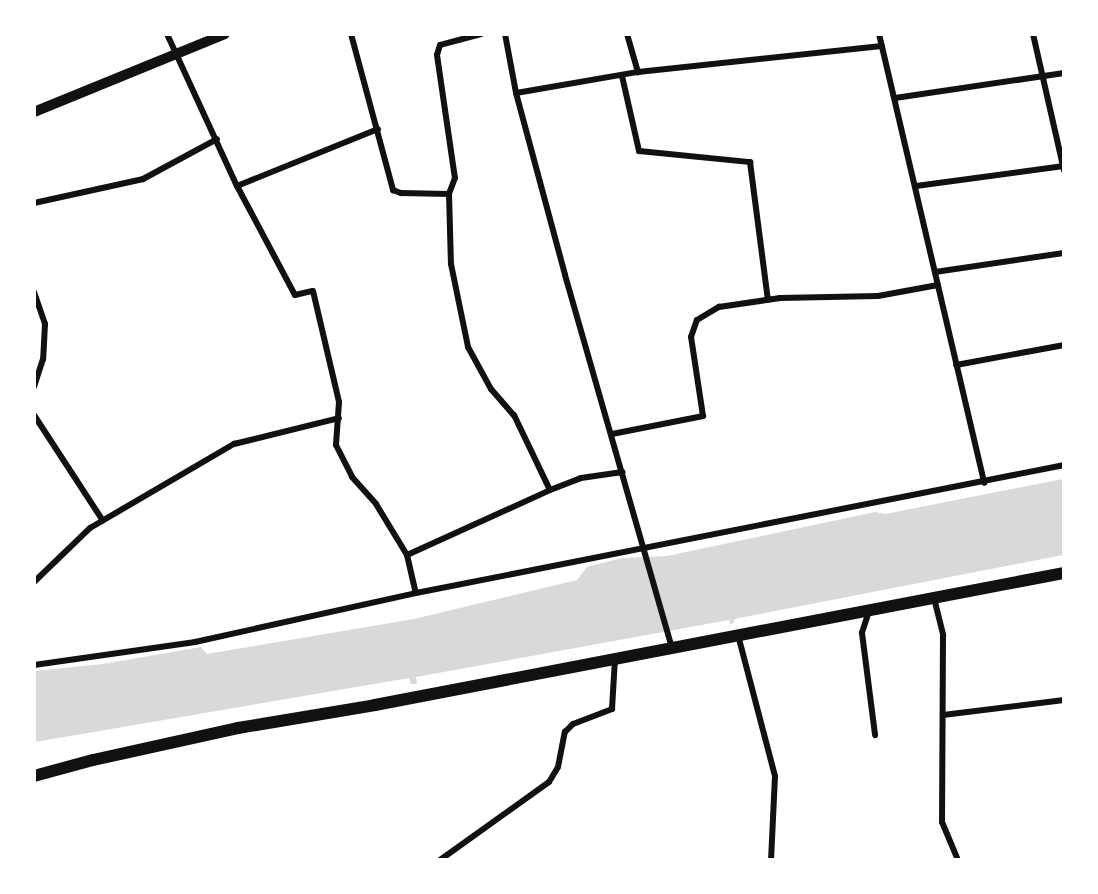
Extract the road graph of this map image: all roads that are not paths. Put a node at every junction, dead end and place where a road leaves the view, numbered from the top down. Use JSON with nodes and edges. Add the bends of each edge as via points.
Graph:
{"nodes":[{"id":1,"x":167,"y":34,"type":"edge"},
{"id":2,"x":225,"y":34,"type":"edge"},
{"id":3,"x":351,"y":34,"type":"edge"},
{"id":4,"x":481,"y":34,"type":"edge"},
{"id":5,"x":505,"y":34,"type":"edge"},
{"id":6,"x":627,"y":34,"type":"edge"},
{"id":7,"x":879,"y":34,"type":"edge"},
{"id":8,"x":1033,"y":34,"type":"edge"},
{"id":9,"x":882,"y":46,"type":"junction"},
{"id":10,"x":176,"y":53,"type":"junction"},
{"id":11,"x":638,"y":72,"type":"junction"},
{"id":12,"x":1064,"y":73,"type":"edge"},
{"id":13,"x":622,"y":76,"type":"junction"},
{"id":14,"x":1043,"y":76,"type":"junction"},
{"id":15,"x":516,"y":93,"type":"junction"},
{"id":16,"x":895,"y":98,"type":"junction"},
{"id":17,"x":34,"y":112,"type":"edge"},
{"id":18,"x":378,"y":129,"type":"junction"},
{"id":19,"x":217,"y":139,"type":"junction"},
{"id":20,"x":1063,"y":168,"type":"edge"},
{"id":21,"x":237,"y":186,"type":"junction"},
{"id":22,"x":916,"y":186,"type":"junction"},
{"id":23,"x":449,"y":194,"type":"junction"},
{"id":24,"x":34,"y":203,"type":"edge"},
{"id":25,"x":1064,"y":253,"type":"edge"},
{"id":26,"x":935,"y":272,"type":"junction"},
{"id":27,"x":938,"y":285,"type":"junction"},
{"id":28,"x":34,"y":292,"type":"edge"},
{"id":29,"x":768,"y":300,"type":"junction"},
{"id":30,"x":1064,"y":345,"type":"edge"},
{"id":31,"x":956,"y":365,"type":"junction"},
{"id":32,"x":34,"y":387,"type":"edge"},
{"id":33,"x":34,"y":415,"type":"edge"},
{"id":34,"x":339,"y":418,"type":"junction"},
{"id":35,"x":612,"y":434,"type":"junction"},
{"id":36,"x":1064,"y":465,"type":"edge"},
{"id":37,"x":623,"y":472,"type":"junction"},
{"id":38,"x":984,"y":483,"type":"junction"},
{"id":39,"x":550,"y":490,"type":"junction"},
{"id":40,"x":103,"y":521,"type":"junction"},
{"id":41,"x":646,"y":550,"type":"junction"},
{"id":42,"x":408,"y":555,"type":"junction"},
{"id":43,"x":1064,"y":573,"type":"edge"},
{"id":44,"x":34,"y":582,"type":"edge"},
{"id":45,"x":416,"y":593,"type":"junction"},
{"id":46,"x":934,"y":598,"type":"junction"},
{"id":47,"x":869,"y":610,"type":"junction"},
{"id":48,"x":738,"y":634,"type":"junction"},
{"id":49,"x":671,"y":643,"type":"junction"},
{"id":50,"x":615,"y":659,"type":"junction"},
{"id":51,"x":34,"y":665,"type":"edge"},
{"id":52,"x":1064,"y":700,"type":"edge"},
{"id":53,"x":943,"y":715,"type":"junction"},
{"id":54,"x":875,"y":735,"type":"dead end"},
{"id":55,"x":34,"y":776,"type":"edge"},
{"id":56,"x":440,"y":860,"type":"edge"},
{"id":57,"x":771,"y":860,"type":"edge"},
{"id":58,"x":958,"y":860,"type":"edge"}],
"edges":[{"from":1,"to":10,"type":"street"},
{"from":2,"to":10,"type":"street"},
{"from":3,"to":18,"type":"street"},
{"from":4,"to":23,"type":"street","via":[[440,45],[436,55],[454,165],[455,178]]},
{"from":5,"to":15,"type":"street"},
{"from":6,"to":11,"type":"street"},
{"from":7,"to":9,"type":"street"},
{"from":8,"to":14,"type":"street"},
{"from":9,"to":11,"type":"street"},
{"from":9,"to":16,"type":"street"},
{"from":10,"to":17,"type":"street"},
{"from":10,"to":19,"type":"street"},
{"from":11,"to":13,"type":"street"},
{"from":12,"to":14,"type":"street"},
{"from":13,"to":15,"type":"street"},
{"from":13,"to":29,"type":"street","via":[[639,151],[750,162]]},
{"from":14,"to":16,"type":"street"},
{"from":14,"to":20,"type":"street"},
{"from":15,"to":35,"type":"street"},
{"from":16,"to":22,"type":"street"},
{"from":18,"to":21,"type":"street"},
{"from":18,"to":23,"type":"street","via":[[393,190]]},
{"from":19,"to":21,"type":"street"},
{"from":19,"to":24,"type":"street","via":[[143,179]]},
{"from":20,"to":22,"type":"street"},
{"from":21,"to":34,"type":"street","via":[[295,295],[313,291],[339,402]]},
{"from":22,"to":26,"type":"street"},
{"from":23,"to":39,"type":"street","via":[[451,264],[468,347],[490,390],[514,415]]},
{"from":25,"to":26,"type":"street"},
{"from":26,"to":27,"type":"street"},
{"from":27,"to":29,"type":"street","via":[[878,296]]},
{"from":27,"to":31,"type":"street"},
{"from":28,"to":32,"type":"street","via":[[45,324],[44,359]]},
{"from":29,"to":35,"type":"street","via":[[718,307],[697,320],[692,337],[703,416]]},
{"from":30,"to":31,"type":"street"},
{"from":31,"to":38,"type":"street"},
{"from":33,"to":40,"type":"street"},
{"from":34,"to":40,"type":"street","via":[[234,444]]},
{"from":34,"to":42,"type":"street","via":[[336,445],[352,477],[376,504]]},
{"from":35,"to":37,"type":"street"},
{"from":36,"to":38,"type":"street"},
{"from":37,"to":39,"type":"street","via":[[581,478]]},
{"from":37,"to":41,"type":"street"},
{"from":38,"to":41,"type":"street"},
{"from":39,"to":42,"type":"street"},
{"from":40,"to":44,"type":"street","via":[[90,528]]},
{"from":41,"to":45,"type":"street"},
{"from":41,"to":49,"type":"street"},
{"from":42,"to":45,"type":"street"},
{"from":43,"to":46,"type":"main road"},
{"from":45,"to":51,"type":"street","via":[[195,642]]},
{"from":46,"to":47,"type":"main road"},
{"from":46,"to":53,"type":"street","via":[[944,635]]},
{"from":47,"to":48,"type":"main road"},
{"from":47,"to":54,"type":"street","via":[[862,633]]},
{"from":48,"to":49,"type":"main road"},
{"from":48,"to":57,"type":"street","via":[[775,776]]},
{"from":49,"to":50,"type":"main road"},
{"from":50,"to":55,"type":"main road","via":[[238,728]]},
{"from":50,"to":56,"type":"street","via":[[612,709],[573,724],[565,732],[558,767],[549,782]]},
{"from":52,"to":53,"type":"street"},
{"from":53,"to":58,"type":"street","via":[[942,822]]}]}
